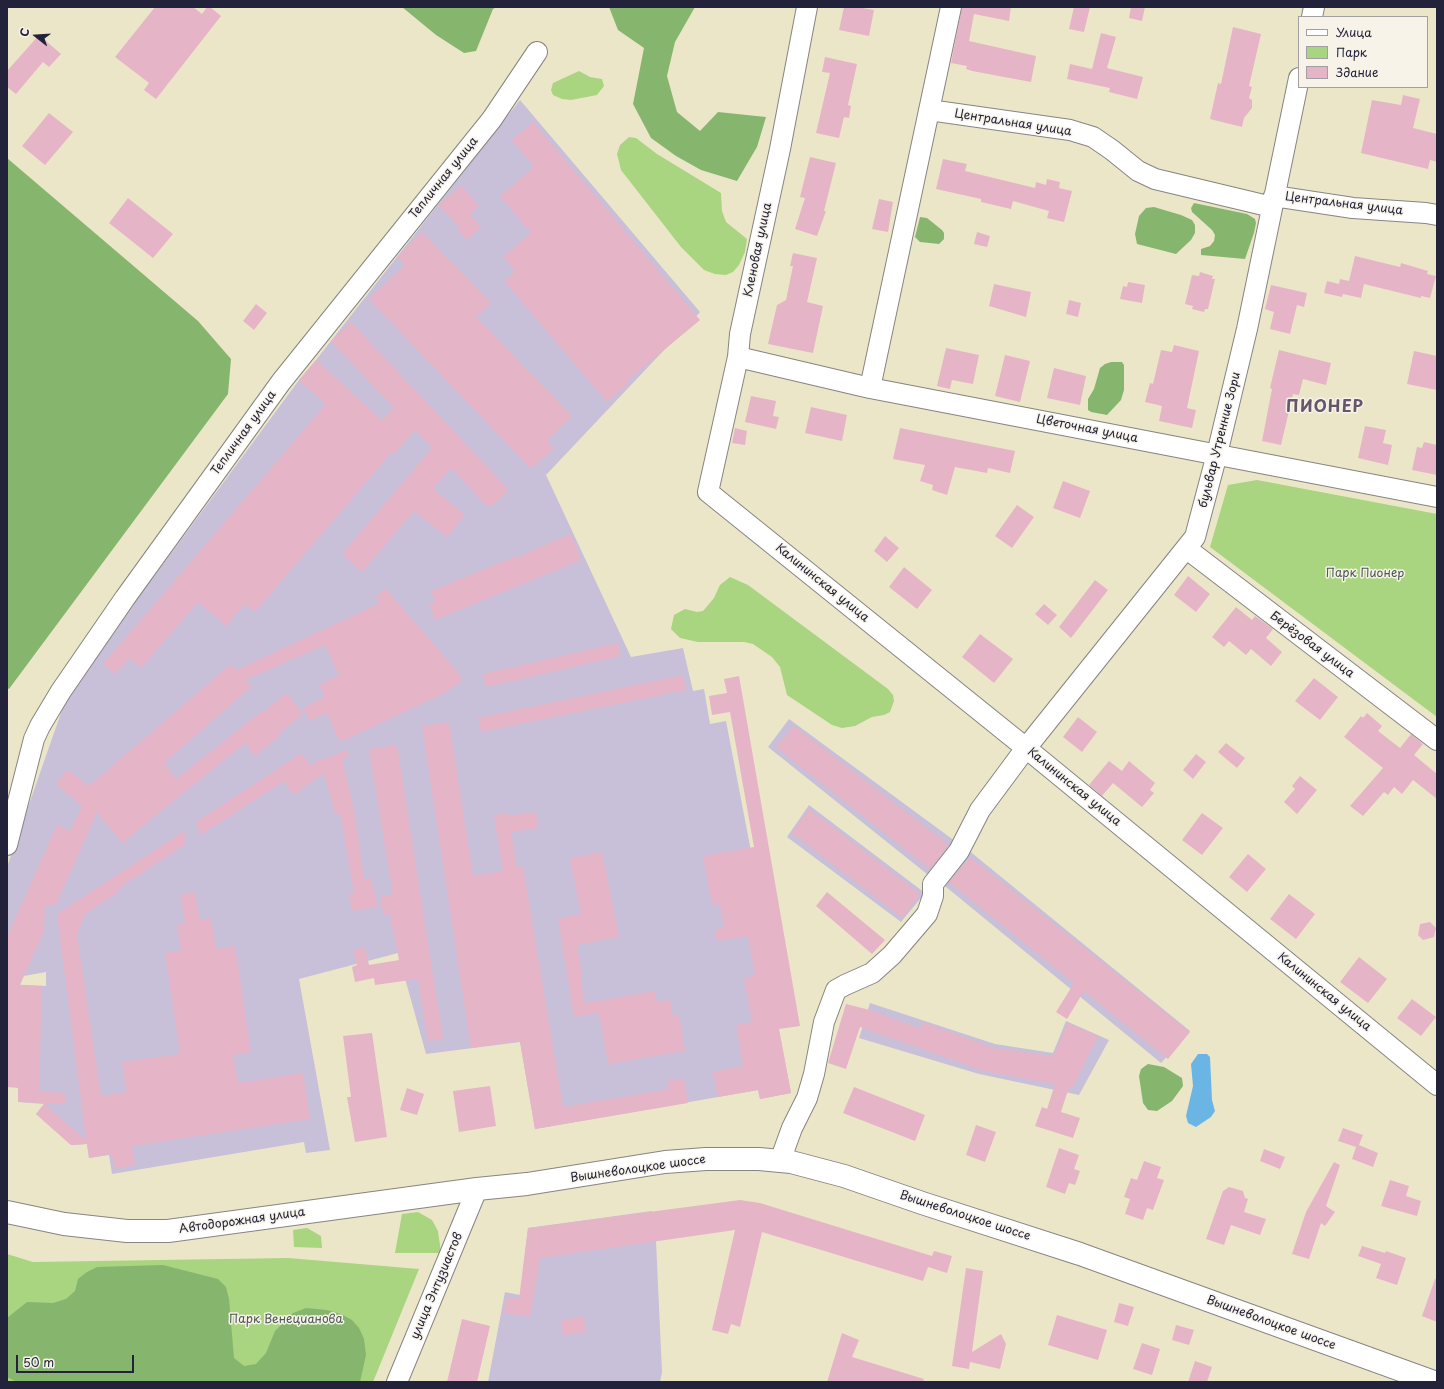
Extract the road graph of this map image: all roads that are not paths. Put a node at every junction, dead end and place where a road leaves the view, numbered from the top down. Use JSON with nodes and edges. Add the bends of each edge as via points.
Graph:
{"nodes":[{"id":1,"x":807,"y":7,"type":"edge"},
{"id":2,"x":952,"y":7,"type":"edge"},
{"id":3,"x":537,"y":52,"type":"dead end"},
{"id":4,"x":1298,"y":83,"type":"edge"},
{"id":5,"x":929,"y":110,"type":"junction"},
{"id":6,"x":1273,"y":201,"type":"junction"},
{"id":7,"x":1437,"y":215,"type":"edge"},
{"id":8,"x":738,"y":356,"type":"junction"},
{"id":9,"x":870,"y":388,"type":"junction"},
{"id":10,"x":1217,"y":454,"type":"junction"},
{"id":11,"x":708,"y":492,"type":"joint"},
{"id":12,"x":1437,"y":497,"type":"edge"},
{"id":13,"x":1187,"y":549,"type":"junction"},
{"id":14,"x":1437,"y":740,"type":"edge"},
{"id":15,"x":1026,"y":748,"type":"junction"},
{"id":16,"x":7,"y":845,"type":"edge"},
{"id":17,"x":1437,"y":1085,"type":"edge"},
{"id":18,"x":780,"y":1161,"type":"junction"},
{"id":19,"x":477,"y":1189,"type":"junction"},
{"id":20,"x":7,"y":1212,"type":"edge"},
{"id":21,"x":397,"y":1382,"type":"edge"},
{"id":22,"x":1434,"y":1382,"type":"edge"}],
"edges":[{"from":1,"to":8,"type":"street","name":"Кленовая улица","via":[[780,149],[740,334]]},
{"from":2,"to":5,"type":"street"},
{"from":3,"to":16,"type":"street","name":"Тепличная улица","via":[[492,119],[281,382],[61,691],[34,739]]},
{"from":4,"to":6,"type":"street","name":"бульвар Утренние Зори"},
{"from":5,"to":6,"type":"street","name":"Центральная улица","via":[[1070,130],[1093,137],[1138,171],[1155,179]]},
{"from":5,"to":9,"type":"street"},
{"from":6,"to":7,"type":"street","name":"Центральная улица"},
{"from":6,"to":10,"type":"street","name":"бульвар Утренние Зори","via":[[1247,329]]},
{"from":8,"to":9,"type":"street","name":"Цветочная улица"},
{"from":8,"to":11,"type":"street","name":"Кленовая улица"},
{"from":9,"to":10,"type":"street","name":"Цветочная улица"},
{"from":10,"to":12,"type":"street","name":"Цветочная улица"},
{"from":10,"to":13,"type":"street","name":"бульвар Утренние Зори","via":[[1195,537]]},
{"from":11,"to":15,"type":"street","name":"Калининская улица"},
{"from":13,"to":14,"type":"street","name":"Берёзовая улица"},
{"from":13,"to":15,"type":"street","name":"бульвар Утренние Зори"},
{"from":15,"to":17,"type":"street","name":"Калининская улица"},
{"from":15,"to":18,"type":"street","name":"бульвар Утренние Зори","via":[[980,810],[959,852],[933,884],[933,896],[927,914],[892,955],[872,973],[836,990],[824,1022],[807,1098]]},
{"from":18,"to":19,"type":"main road","name":"Вышневолоцкое шоссе","via":[[760,1159],[665,1162],[527,1184]]},
{"from":18,"to":22,"type":"main road","name":"Вышневолоцкое шоссе","via":[[844,1176],[1066,1249]]},
{"from":19,"to":20,"type":"main road","name":"Автодорожная улица","via":[[168,1231],[127,1231],[78,1226]]},
{"from":19,"to":21,"type":"street","name":"улица Энтузиастов"}]}
